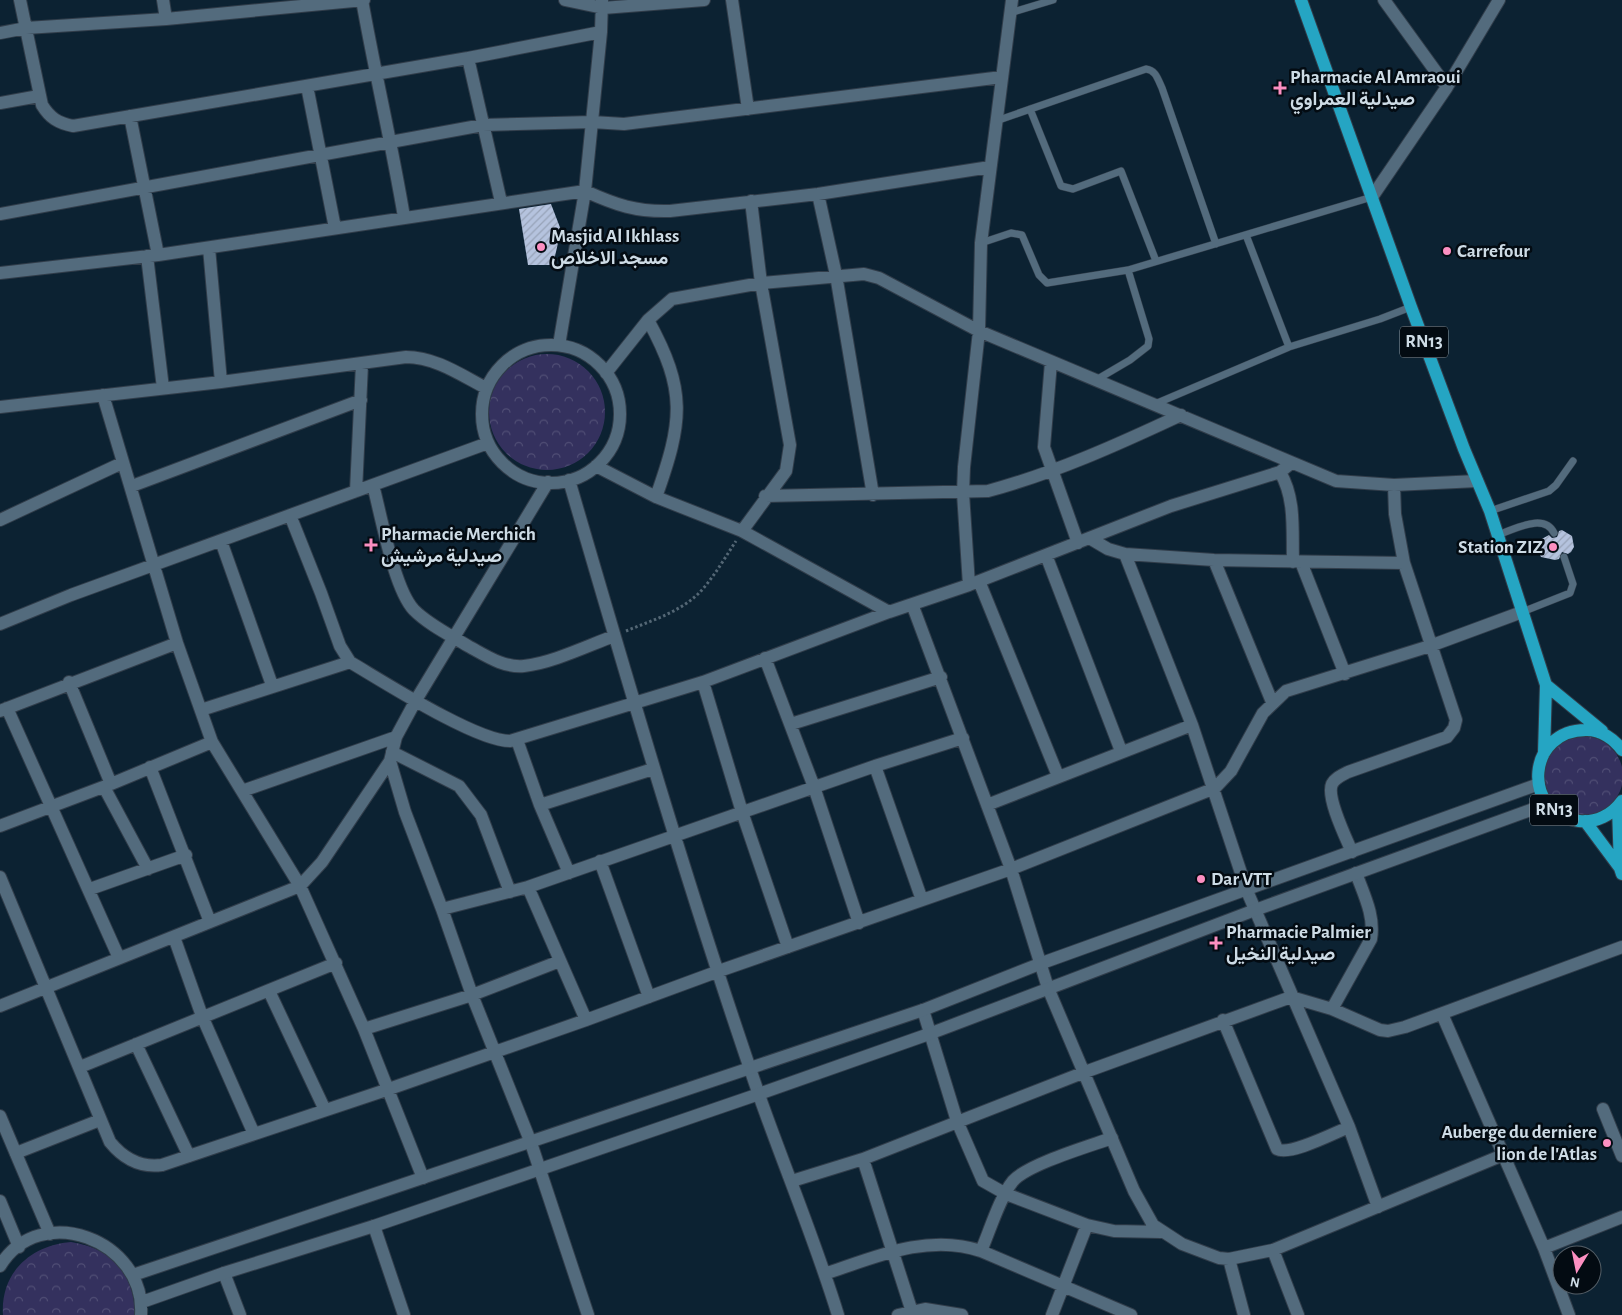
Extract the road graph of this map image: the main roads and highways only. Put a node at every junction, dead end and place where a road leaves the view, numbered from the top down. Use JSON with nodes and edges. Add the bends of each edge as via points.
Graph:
{"nodes":[{"id":1,"x":1301,"y":0,"type":"edge"},
{"id":2,"x":1546,"y":685,"type":"junction"},
{"id":3,"x":1605,"y":735,"type":"junction"},
{"id":4,"x":1622,"y":750,"type":"edge"},
{"id":5,"x":1544,"y":753,"type":"junction"},
{"id":6,"x":1620,"y":804,"type":"edge"},
{"id":7,"x":1585,"y":822,"type":"junction"},
{"id":8,"x":1621,"y":871,"type":"edge"}],
"edges":[{"from":1,"to":2,"type":"main road","number":"RN13","via":[[1411,307],[1490,511]]},
{"from":2,"to":3,"type":"main road"},
{"from":2,"to":5,"type":"main road","number":"RN13"},
{"from":3,"to":4,"type":"main road"},
{"from":3,"to":5,"type":"main road","via":[[1592,730],[1564,734]]},
{"from":5,"to":7,"type":"main road","number":"RN13","via":[[1539,784],[1548,804],[1564,816]]},
{"from":6,"to":7,"type":"main road","number":"RN13","via":[[1597,820]]},
{"from":6,"to":8,"type":"main road","number":"RN13"},
{"from":7,"to":8,"type":"main road","number":"RN13"}]}
